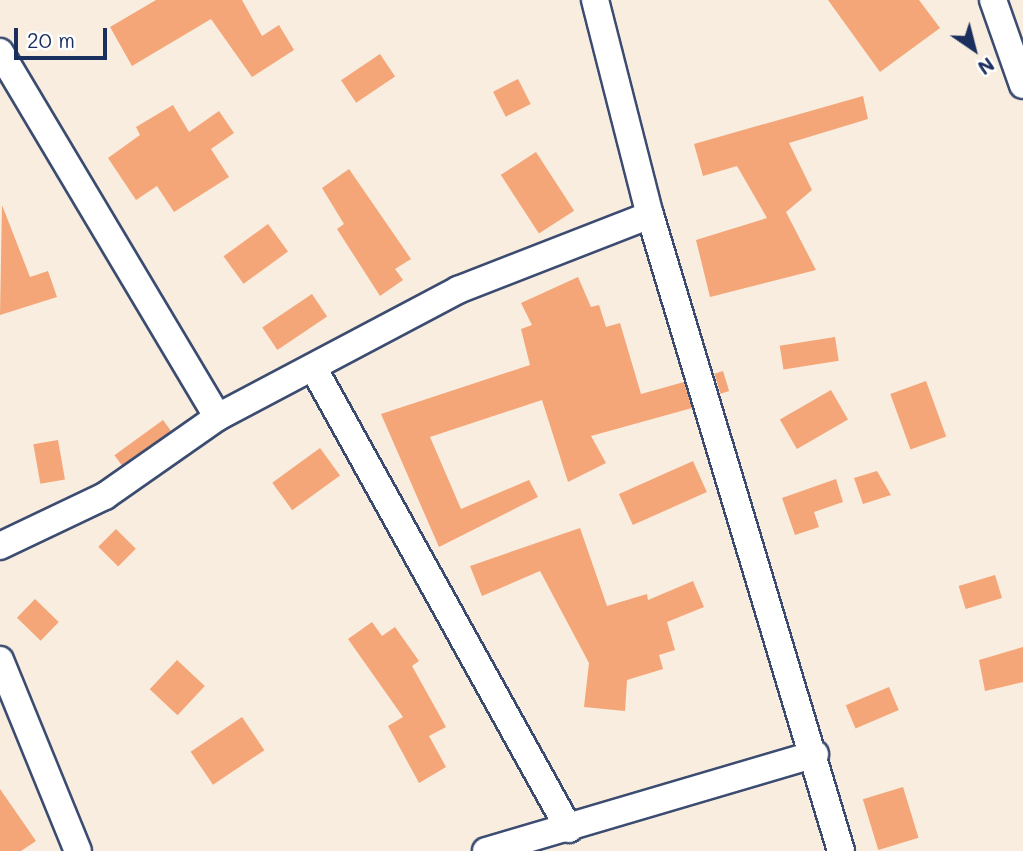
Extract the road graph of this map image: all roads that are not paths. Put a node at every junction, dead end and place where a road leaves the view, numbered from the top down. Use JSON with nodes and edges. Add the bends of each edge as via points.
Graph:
{"nodes":[{"id":1,"x":595,"y":0,"type":"edge"},
{"id":2,"x":993,"y":0,"type":"edge"},
{"id":3,"x":0,"y":52,"type":"edge"},
{"id":4,"x":1021,"y":73,"type":"edge"},
{"id":5,"x":650,"y":215,"type":"junction"},
{"id":6,"x":314,"y":369,"type":"junction"},
{"id":7,"x":218,"y":417,"type":"junction"},
{"id":8,"x":0,"y":546,"type":"edge"},
{"id":9,"x":0,"y":660,"type":"edge"},
{"id":10,"x":816,"y":754,"type":"junction"},
{"id":11,"x":569,"y":829,"type":"junction"},
{"id":12,"x":78,"y":851,"type":"edge"},
{"id":13,"x":486,"y":851,"type":"edge"},
{"id":14,"x":841,"y":851,"type":"edge"}],
"edges":[{"from":1,"to":5,"type":"street"},
{"from":2,"to":4,"type":"street"},
{"from":3,"to":7,"type":"street"},
{"from":5,"to":6,"type":"street","via":[[458,290]]},
{"from":5,"to":10,"type":"street"},
{"from":6,"to":7,"type":"street"},
{"from":6,"to":11,"type":"street"},
{"from":7,"to":8,"type":"street","via":[[150,470]]},
{"from":9,"to":12,"type":"street"},
{"from":10,"to":11,"type":"street"},
{"from":10,"to":14,"type":"street"},
{"from":11,"to":13,"type":"street"}]}
